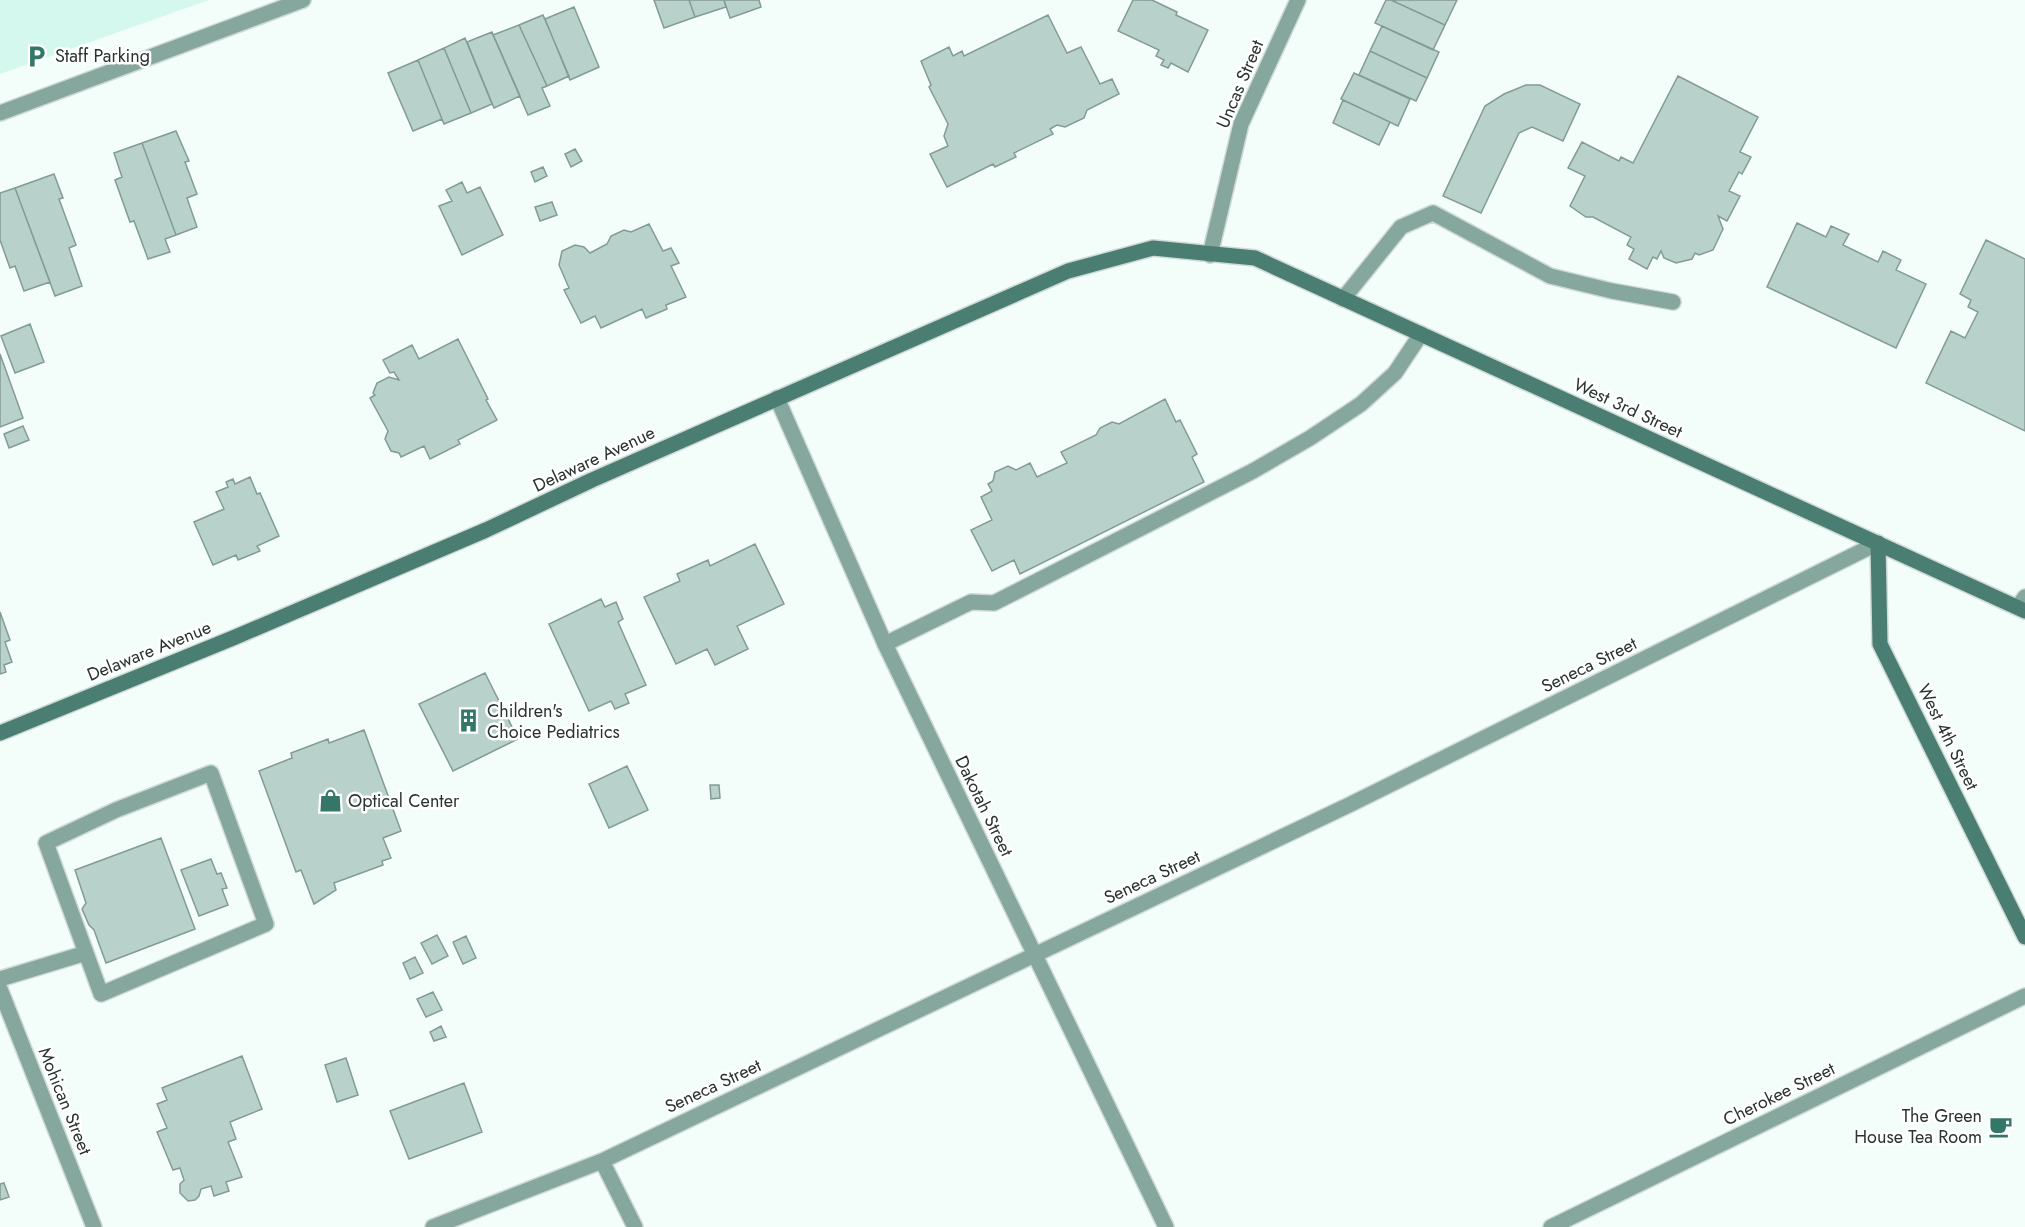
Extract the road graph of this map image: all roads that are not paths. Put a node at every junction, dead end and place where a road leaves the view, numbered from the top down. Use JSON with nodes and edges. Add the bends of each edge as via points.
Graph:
{"nodes":[{"id":1,"x":303,"y":0,"type":"edge"},
{"id":2,"x":1298,"y":0,"type":"edge"},
{"id":3,"x":0,"y":113,"type":"edge"},
{"id":4,"x":1210,"y":255,"type":"junction"},
{"id":5,"x":1343,"y":299,"type":"junction"},
{"id":6,"x":1673,"y":302,"type":"dead end"},
{"id":7,"x":1421,"y":334,"type":"junction"},
{"id":8,"x":777,"y":398,"type":"junction"},
{"id":9,"x":1878,"y":543,"type":"junction"},
{"id":10,"x":2023,"y":605,"type":"edge"},
{"id":11,"x":885,"y":644,"type":"junction"},
{"id":12,"x":0,"y":733,"type":"edge"},
{"id":13,"x":2025,"y":937,"type":"edge"},
{"id":14,"x":86,"y":953,"type":"junction"},
{"id":15,"x":1034,"y":954,"type":"junction"},
{"id":16,"x":0,"y":980,"type":"edge"},
{"id":17,"x":0,"y":989,"type":"edge"},
{"id":18,"x":2025,"y":996,"type":"edge"},
{"id":19,"x":602,"y":1161,"type":"junction"},
{"id":20,"x":94,"y":1227,"type":"edge"},
{"id":21,"x":434,"y":1227,"type":"edge"},
{"id":22,"x":635,"y":1227,"type":"edge"},
{"id":23,"x":1166,"y":1227,"type":"edge"},
{"id":24,"x":1551,"y":1227,"type":"edge"}],
"edges":[{"from":1,"to":3,"type":"street"},
{"from":2,"to":4,"type":"street","name":"Uncas Street","via":[[1241,124]]},
{"from":4,"to":5,"type":"main road","name":"West 3rd Street","via":[[1256,258]]},
{"from":4,"to":8,"type":"main road","name":"Delaware Avenue","via":[[1153,248],[1068,271]]},
{"from":5,"to":6,"type":"street","via":[[1401,227],[1433,213],[1550,276]]},
{"from":5,"to":7,"type":"main road","name":"West 3rd Street"},
{"from":7,"to":9,"type":"main road","name":"West 3rd Street"},
{"from":7,"to":11,"type":"street","via":[[1395,374],[1361,404],[1254,471],[994,603],[971,602]]},
{"from":8,"to":11,"type":"street","name":"Dakotah Street"},
{"from":8,"to":12,"type":"main road","name":"Delaware Avenue","via":[[486,530]]},
{"from":9,"to":10,"type":"main road","name":"West 3rd Street"},
{"from":9,"to":13,"type":"main road","name":"West 4th Street","via":[[1880,644]]},
{"from":9,"to":15,"type":"street","name":"Seneca Street","via":[[1349,805]]},
{"from":11,"to":15,"type":"street","name":"Dakotah Street"},
{"from":14,"to":14,"type":"street","via":[[102,994],[266,924],[211,773],[116,810],[46,843]]},
{"from":14,"to":16,"type":"street"},
{"from":15,"to":19,"type":"street","name":"Seneca Street"},
{"from":15,"to":23,"type":"street","name":"Dakotah Street"},
{"from":17,"to":20,"type":"street","name":"Mohican Street"},
{"from":18,"to":24,"type":"street","name":"Cherokee Street"},
{"from":19,"to":21,"type":"street","name":"Seneca Street"},
{"from":19,"to":22,"type":"street"}]}
